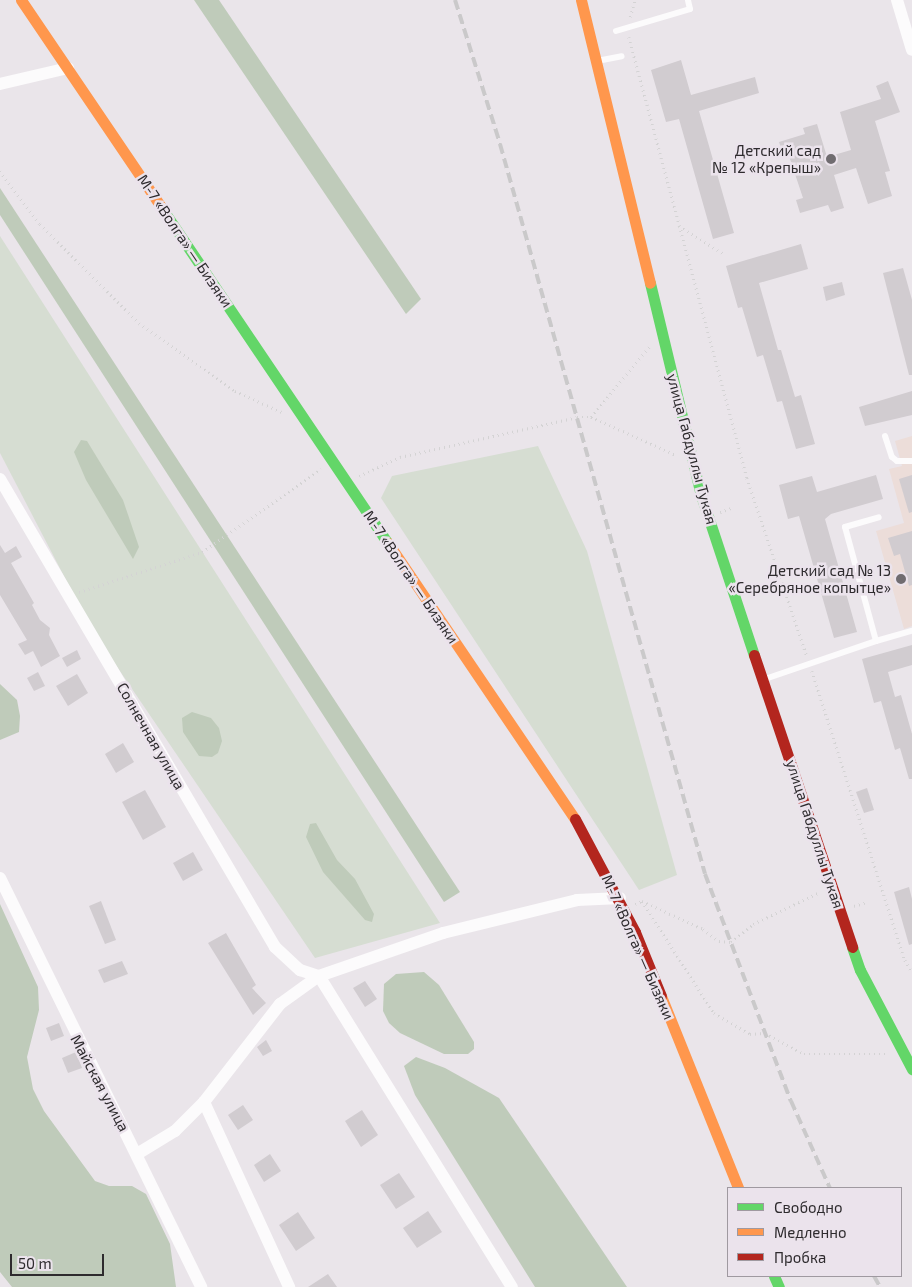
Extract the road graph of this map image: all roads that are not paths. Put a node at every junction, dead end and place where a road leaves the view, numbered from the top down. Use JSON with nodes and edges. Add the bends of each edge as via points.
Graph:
{"nodes":[{"id":1,"x":21,"y":0,"type":"edge"},
{"id":2,"x":581,"y":0,"type":"edge"},
{"id":3,"x":688,"y":0,"type":"edge"},
{"id":4,"x":897,"y":0,"type":"edge"},
{"id":5,"x":616,"y":30,"type":"dead end"},
{"id":6,"x":912,"y":50,"type":"edge"},
{"id":7,"x":622,"y":56,"type":"dead end"},
{"id":8,"x":596,"y":62,"type":"junction"},
{"id":9,"x":68,"y":68,"type":"junction"},
{"id":10,"x":0,"y":84,"type":"edge"},
{"id":11,"x":885,"y":436,"type":"dead end"},
{"id":12,"x":912,"y":461,"type":"edge"},
{"id":13,"x":0,"y":479,"type":"edge"},
{"id":14,"x":879,"y":517,"type":"dead end"},
{"id":15,"x":912,"y":631,"type":"edge"},
{"id":16,"x":876,"y":641,"type":"junction"},
{"id":17,"x":764,"y":680,"type":"junction"},
{"id":18,"x":0,"y":878,"type":"edge"},
{"id":19,"x":622,"y":903,"type":"junction"},
{"id":20,"x":319,"y":976,"type":"junction"},
{"id":21,"x":908,"y":1051,"type":"edge"},
{"id":22,"x":912,"y":1069,"type":"edge"},
{"id":23,"x":204,"y":1102,"type":"junction"},
{"id":24,"x":137,"y":1154,"type":"junction"},
{"id":25,"x":738,"y":1187,"type":"edge"},
{"id":26,"x":201,"y":1287,"type":"edge"},
{"id":27,"x":289,"y":1287,"type":"edge"},
{"id":28,"x":512,"y":1287,"type":"edge"}],
"edges":[{"from":1,"to":9,"type":"main road","name":"М-7 «Волга» — Бизяки"},
{"from":2,"to":8,"type":"main road","name":"улица Габдуллы Тукая"},
{"from":3,"to":5,"type":"lane","via":[[690,9]]},
{"from":4,"to":6,"type":"street"},
{"from":7,"to":8,"type":"lane"},
{"from":8,"to":17,"type":"main road","name":"улица Габдуллы Тукая","via":[[693,463]]},
{"from":9,"to":10,"type":"street"},
{"from":9,"to":19,"type":"main road","name":"М-7 «Волга» — Бизяки","via":[[583,832]]},
{"from":11,"to":12,"type":"lane","via":[[892,457],[901,462]]},
{"from":13,"to":20,"type":"street","name":"Солнечная улица","via":[[275,947],[300,970]]},
{"from":14,"to":16,"type":"lane","via":[[845,527]]},
{"from":15,"to":16,"type":"lane"},
{"from":16,"to":17,"type":"lane"},
{"from":17,"to":21,"type":"main road","name":"улица Габдуллы Тукая","via":[[860,970]]},
{"from":18,"to":24,"type":"street","name":"Майская улица","via":[[75,1036]]},
{"from":19,"to":20,"type":"street","via":[[577,900],[443,933]]},
{"from":19,"to":25,"type":"main road","name":"М-7 «Волга» — Бизяки"},
{"from":20,"to":23,"type":"street","via":[[280,1004]]},
{"from":20,"to":28,"type":"street"},
{"from":21,"to":22,"type":"main road","name":"улица Габдуллы Тукая"},
{"from":23,"to":24,"type":"street","via":[[175,1130]]},
{"from":23,"to":27,"type":"street"},
{"from":24,"to":26,"type":"street","name":"Майская улица"}]}
